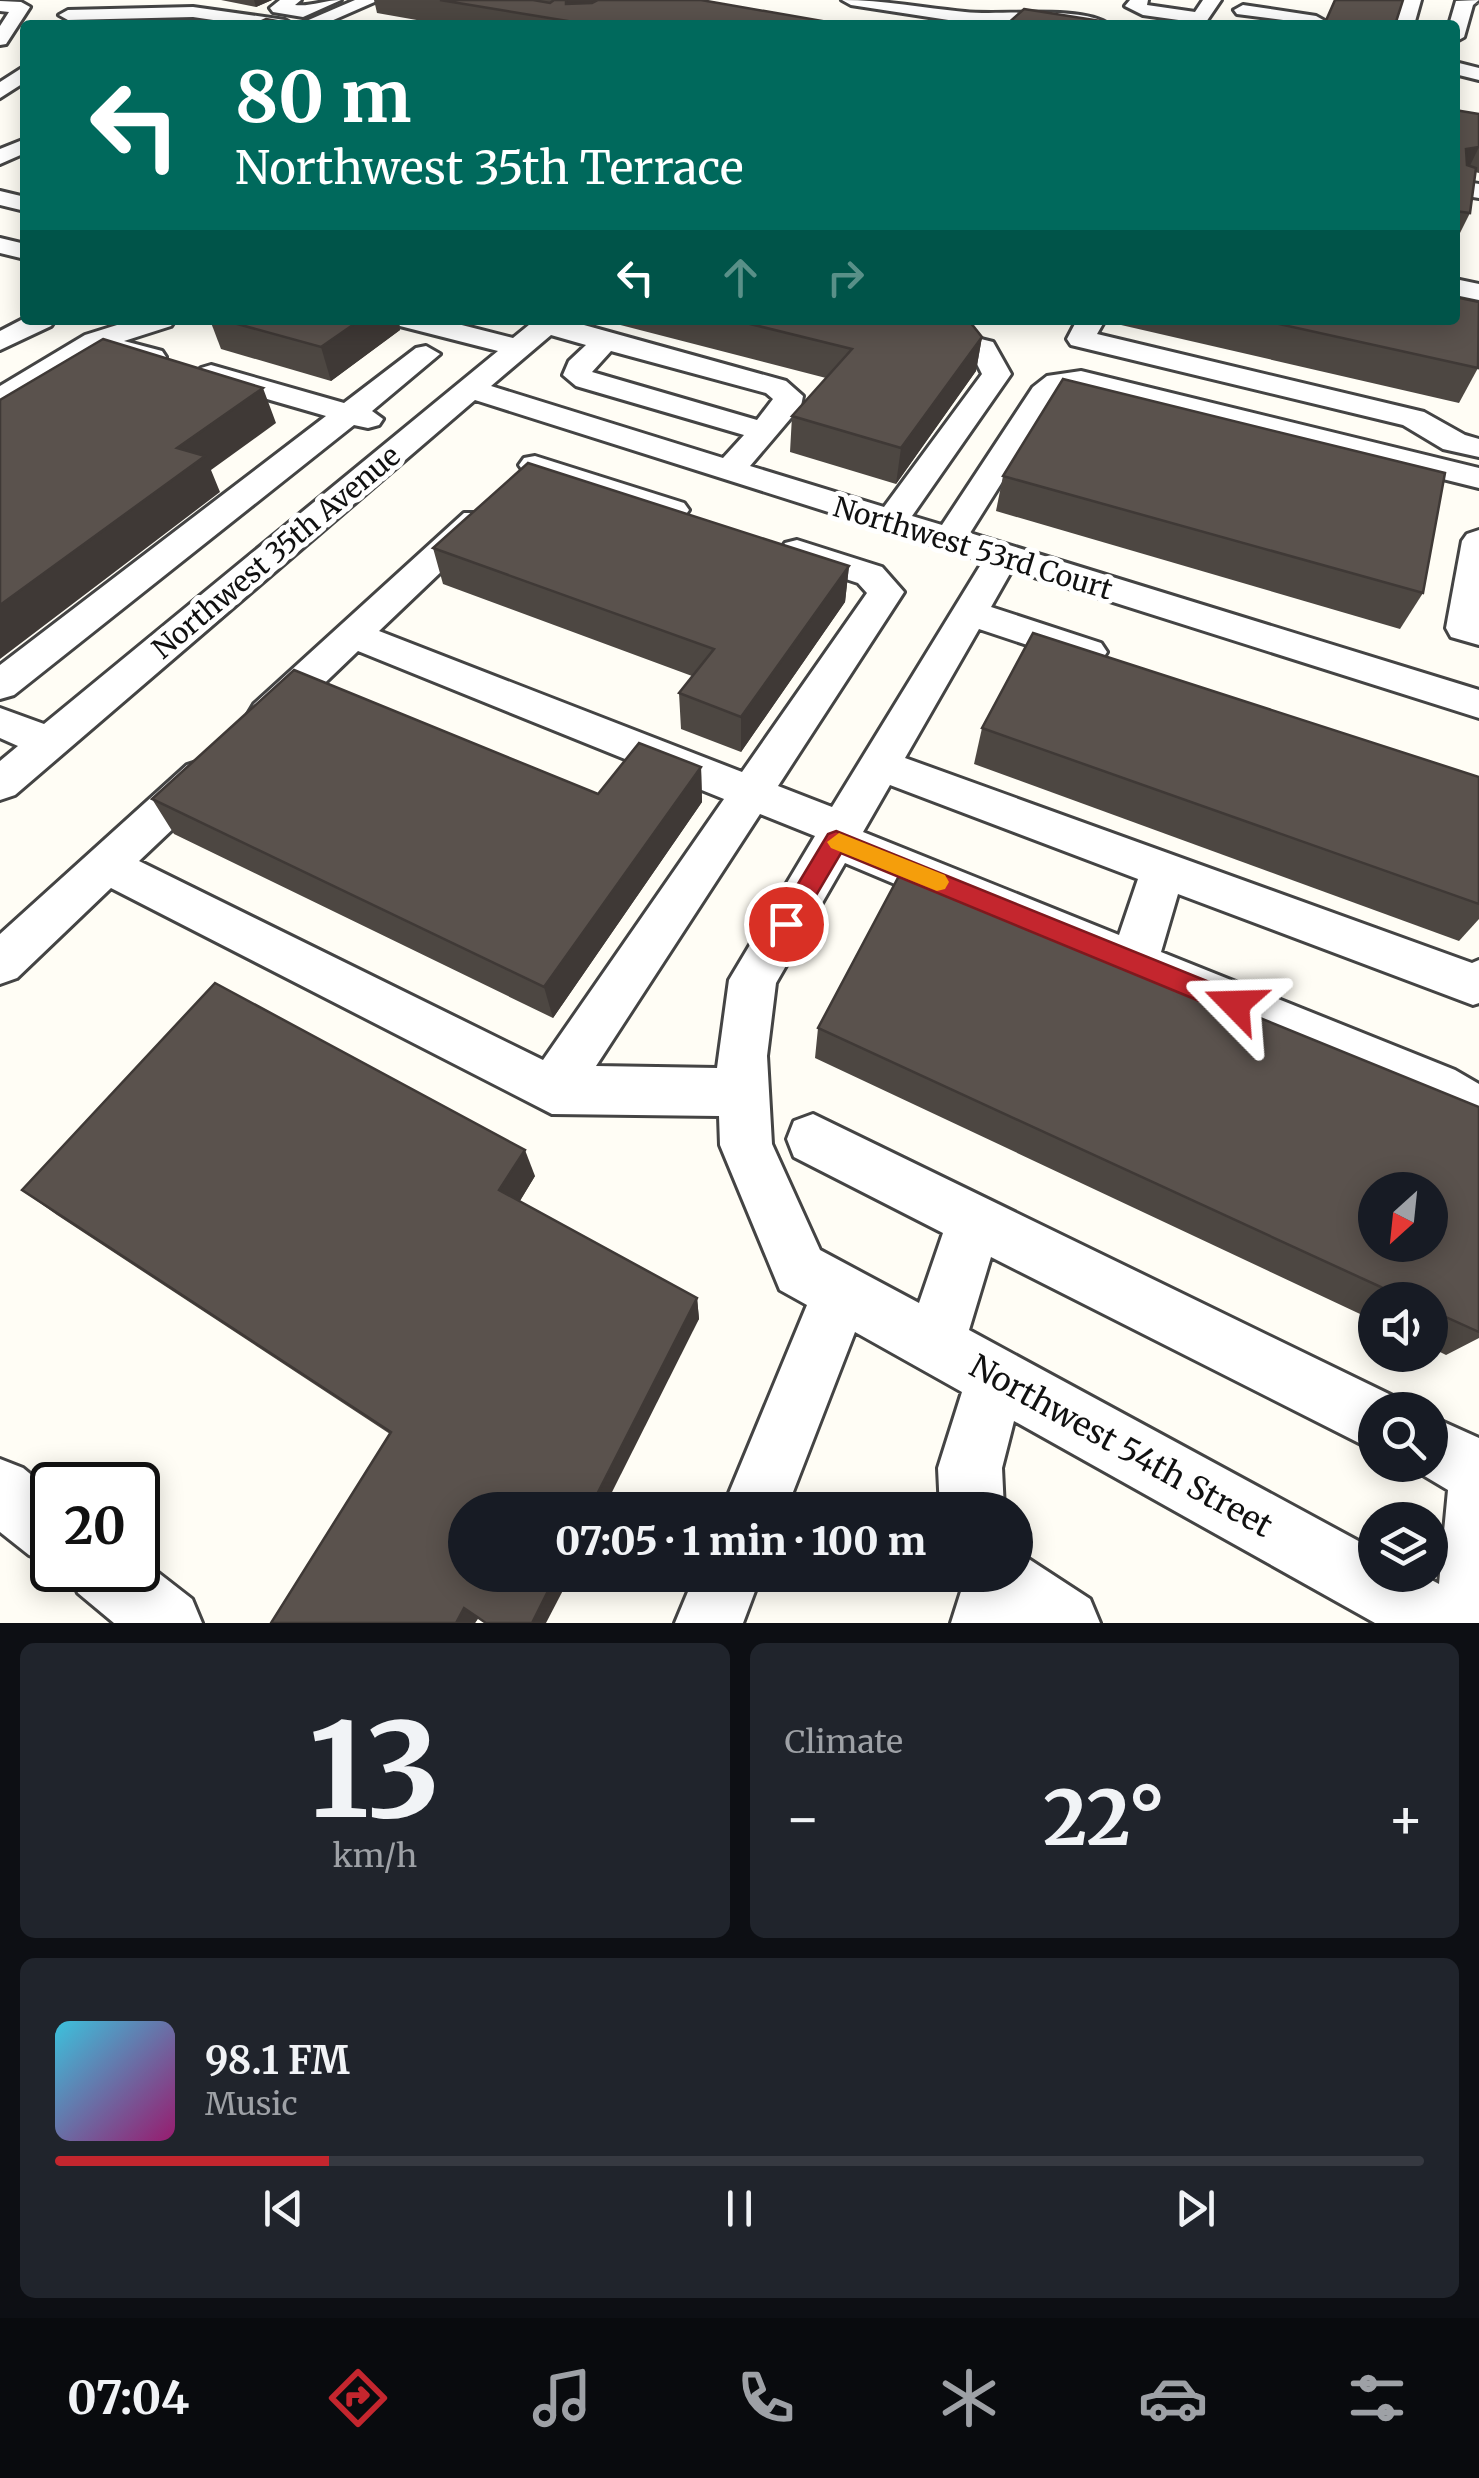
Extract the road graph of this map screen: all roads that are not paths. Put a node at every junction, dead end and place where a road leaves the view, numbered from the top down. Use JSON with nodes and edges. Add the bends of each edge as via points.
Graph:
{"nodes":[{"id":1,"x":165,"y":0,"type":"edge"},
{"id":2,"x":370,"y":0,"type":"edge"},
{"id":3,"x":851,"y":0,"type":"edge"},
{"id":4,"x":1042,"y":0,"type":"edge"},
{"id":5,"x":1139,"y":0,"type":"edge"},
{"id":6,"x":1180,"y":0,"type":"edge"},
{"id":7,"x":1471,"y":0,"type":"edge"},
{"id":8,"x":1210,"y":2,"type":"edge"},
{"id":9,"x":187,"y":4,"type":"edge"},
{"id":10,"x":1090,"y":4,"type":"dead end"},
{"id":11,"x":6,"y":12,"type":"edge"},
{"id":12,"x":1242,"y":12,"type":"edge"},
{"id":13,"x":70,"y":13,"type":"edge"},
{"id":14,"x":1276,"y":13,"type":"edge"},
{"id":15,"x":315,"y":14,"type":"edge"},
{"id":16,"x":259,"y":20,"type":"edge"},
{"id":17,"x":352,"y":20,"type":"edge"},
{"id":18,"x":959,"y":20,"type":"edge"},
{"id":19,"x":1303,"y":20,"type":"edge"},
{"id":20,"x":1460,"y":20,"type":"edge"},
{"id":21,"x":0,"y":40,"type":"edge"},
{"id":22,"x":20,"y":76,"type":"edge"},
{"id":23,"x":0,"y":92,"type":"edge"},
{"id":24,"x":32,"y":325,"type":"edge"},
{"id":25,"x":145,"y":325,"type":"edge"},
{"id":26,"x":422,"y":325,"type":"edge"},
{"id":27,"x":547,"y":325,"type":"edge"},
{"id":28,"x":555,"y":325,"type":"edge"},
{"id":29,"x":891,"y":325,"type":"edge"},
{"id":30,"x":1089,"y":325,"type":"edge"},
{"id":31,"x":445,"y":335,"type":"edge"},
{"id":32,"x":95,"y":341,"type":"junction"},
{"id":33,"x":0,"y":342,"type":"edge"},
{"id":34,"x":606,"y":342,"type":"junction"},
{"id":35,"x":518,"y":348,"type":"junction"},
{"id":36,"x":469,"y":389,"type":"junction"},
{"id":37,"x":0,"y":399,"type":"edge"},
{"id":38,"x":350,"y":414,"type":"junction"},
{"id":39,"x":578,"y":424,"type":"junction"},
{"id":40,"x":764,"y":431,"type":"junction"},
{"id":41,"x":417,"y":433,"type":"junction"},
{"id":42,"x":1479,"y":448,"type":"edge"},
{"id":43,"x":535,"y":465,"type":"junction"},
{"id":44,"x":728,"y":471,"type":"junction"},
{"id":45,"x":1479,"y":478,"type":"edge"},
{"id":46,"x":703,"y":520,"type":"edge"},
{"id":47,"x":890,"y":522,"type":"junction"},
{"id":48,"x":758,"y":538,"type":"edge"},
{"id":49,"x":948,"y":541,"type":"junction"},
{"id":50,"x":1479,"y":541,"type":"edge"},
{"id":51,"x":1002,"y":558,"type":"junction"},
{"id":52,"x":970,"y":613,"type":"junction"},
{"id":53,"x":1479,"y":632,"type":"edge"},
{"id":54,"x":353,"y":635,"type":"junction"},
{"id":55,"x":1121,"y":663,"type":"edge"},
{"id":56,"x":0,"y":685,"type":"edge"},
{"id":57,"x":1479,"y":704,"type":"edge"},
{"id":58,"x":0,"y":722,"type":"edge"},
{"id":59,"x":49,"y":743,"type":"junction"},
{"id":60,"x":880,"y":765,"type":"junction"},
{"id":61,"x":0,"y":784,"type":"edge"},
{"id":62,"x":751,"y":794,"type":"junction"},
{"id":63,"x":839,"y":835,"type":"junction"},
{"id":64,"x":106,"y":865,"type":"junction"},
{"id":65,"x":1163,"y":869,"type":"junction"},
{"id":66,"x":1134,"y":962,"type":"junction"},
{"id":67,"x":0,"y":964,"type":"edge"},
{"id":68,"x":1479,"y":980,"type":"edge"},
{"id":69,"x":552,"y":1090,"type":"junction"},
{"id":70,"x":744,"y":1092,"type":"junction"},
{"id":71,"x":1479,"y":1112,"type":"edge"},
{"id":72,"x":813,"y":1139,"type":"dead end"},
{"id":73,"x":976,"y":1220,"type":"junction"},
{"id":74,"x":820,"y":1281,"type":"junction"},
{"id":75,"x":935,"y":1344,"type":"junction"},
{"id":76,"x":996,"y":1378,"type":"junction"},
{"id":77,"x":1358,"y":1411,"type":"edge"},
{"id":78,"x":1448,"y":1456,"type":"edge"},
{"id":79,"x":1479,"y":1472,"type":"edge"},
{"id":80,"x":0,"y":1491,"type":"edge"},
{"id":81,"x":1479,"y":1491,"type":"edge"},
{"id":82,"x":759,"y":1492,"type":"edge"},
{"id":83,"x":971,"y":1492,"type":"edge"},
{"id":84,"x":30,"y":1515,"type":"edge"},
{"id":85,"x":129,"y":1592,"type":"edge"},
{"id":86,"x":721,"y":1592,"type":"edge"},
{"id":87,"x":992,"y":1593,"type":"edge"},
{"id":88,"x":168,"y":1623,"type":"edge"},
{"id":89,"x":709,"y":1623,"type":"edge"},
{"id":90,"x":1066,"y":1623,"type":"edge"},
{"id":91,"x":1442,"y":1623,"type":"edge"},
{"id":92,"x":1469,"y":1623,"type":"edge"}],
"edges":[{"from":1,"to":9,"type":"street"},
{"from":2,"to":15,"type":"street"},
{"from":3,"to":18,"type":"street"},
{"from":4,"to":10,"type":"street"},
{"from":5,"to":8,"type":"street","via":[[1134,6],[1143,10],[1200,18]]},
{"from":6,"to":8,"type":"street"},
{"from":7,"to":20,"type":"street"},
{"from":9,"to":13,"type":"street"},
{"from":9,"to":16,"type":"street"},
{"from":11,"to":21,"type":"street"},
{"from":12,"to":14,"type":"street"},
{"from":14,"to":19,"type":"street"},
{"from":15,"to":17,"type":"street"},
{"from":22,"to":23,"type":"street"},
{"from":24,"to":33,"type":"street"},
{"from":25,"to":32,"type":"street"},
{"from":26,"to":31,"type":"street"},
{"from":27,"to":35,"type":"street","name":"Northwest 35th Avenue"},
{"from":28,"to":34,"type":"street"},
{"from":29,"to":47,"type":"street","via":[[984,348],[996,374]]},
{"from":30,"to":42,"type":"street","via":[[1081,339],[1413,418]]},
{"from":31,"to":35,"type":"street"},
{"from":31,"to":38,"type":"street"},
{"from":32,"to":37,"type":"street"},
{"from":32,"to":38,"type":"street"},
{"from":34,"to":40,"type":"street","via":[[776,387],[788,396],[786,406]]},
{"from":34,"to":40,"type":"street","via":[[577,375]]},
{"from":35,"to":36,"type":"street","name":"Northwest 35th Avenue"},
{"from":36,"to":39,"type":"street","name":"Northwest 53rd Court"},
{"from":36,"to":41,"type":"street","name":"Northwest 35th Avenue"},
{"from":38,"to":41,"type":"street"},
{"from":38,"to":56,"type":"street"},
{"from":39,"to":43,"type":"street"},
{"from":39,"to":44,"type":"street","name":"Northwest 53rd Court"},
{"from":40,"to":44,"type":"street"},
{"from":41,"to":59,"type":"street","name":"Northwest 35th Avenue"},
{"from":43,"to":46,"type":"street"},
{"from":43,"to":54,"type":"street"},
{"from":44,"to":47,"type":"street","name":"Northwest 53rd Court"},
{"from":45,"to":49,"type":"street","via":[[1082,380],[1057,382]]},
{"from":47,"to":49,"type":"street","name":"Northwest 53rd Court"},
{"from":48,"to":62,"type":"street","via":[[870,575],[886,592]]},
{"from":49,"to":51,"type":"street","name":"Northwest 53rd Court"},
{"from":50,"to":53,"type":"street","via":[[1464,628]]},
{"from":51,"to":52,"type":"street"},
{"from":51,"to":57,"type":"street","name":"Northwest 53rd Court"},
{"from":52,"to":55,"type":"street"},
{"from":52,"to":60,"type":"street"},
{"from":54,"to":62,"type":"street"},
{"from":54,"to":64,"type":"street"},
{"from":58,"to":59,"type":"street"},
{"from":59,"to":61,"type":"street","name":"Northwest 35th Avenue"},
{"from":60,"to":63,"type":"street"},
{"from":60,"to":65,"type":"street"},
{"from":62,"to":63,"type":"street"},
{"from":62,"to":69,"type":"street"},
{"from":63,"to":66,"type":"street"},
{"from":63,"to":70,"type":"street","via":[[753,980]]},
{"from":64,"to":67,"type":"street"},
{"from":64,"to":69,"type":"street"},
{"from":65,"to":66,"type":"street"},
{"from":65,"to":68,"type":"street","via":[[1473,984]]},
{"from":66,"to":71,"type":"street","via":[[1437,1087]]},
{"from":69,"to":70,"type":"street"},
{"from":70,"to":74,"type":"street","via":[[746,1145]]},
{"from":72,"to":73,"type":"street"},
{"from":73,"to":75,"type":"street"},
{"from":73,"to":77,"type":"street"},
{"from":74,"to":75,"type":"street","name":"Northwest 54th Street"},
{"from":74,"to":82,"type":"street"},
{"from":75,"to":76,"type":"street","name":"Northwest 54th Street"},
{"from":76,"to":83,"type":"street","via":[[970,1468]]},
{"from":76,"to":91,"type":"street","name":"Northwest 54th Street"},
{"from":78,"to":79,"type":"street"},
{"from":80,"to":84,"type":"street"},
{"from":81,"to":92,"type":"street"},
{"from":85,"to":88,"type":"street"},
{"from":86,"to":89,"type":"street"},
{"from":87,"to":90,"type":"street"}]}
